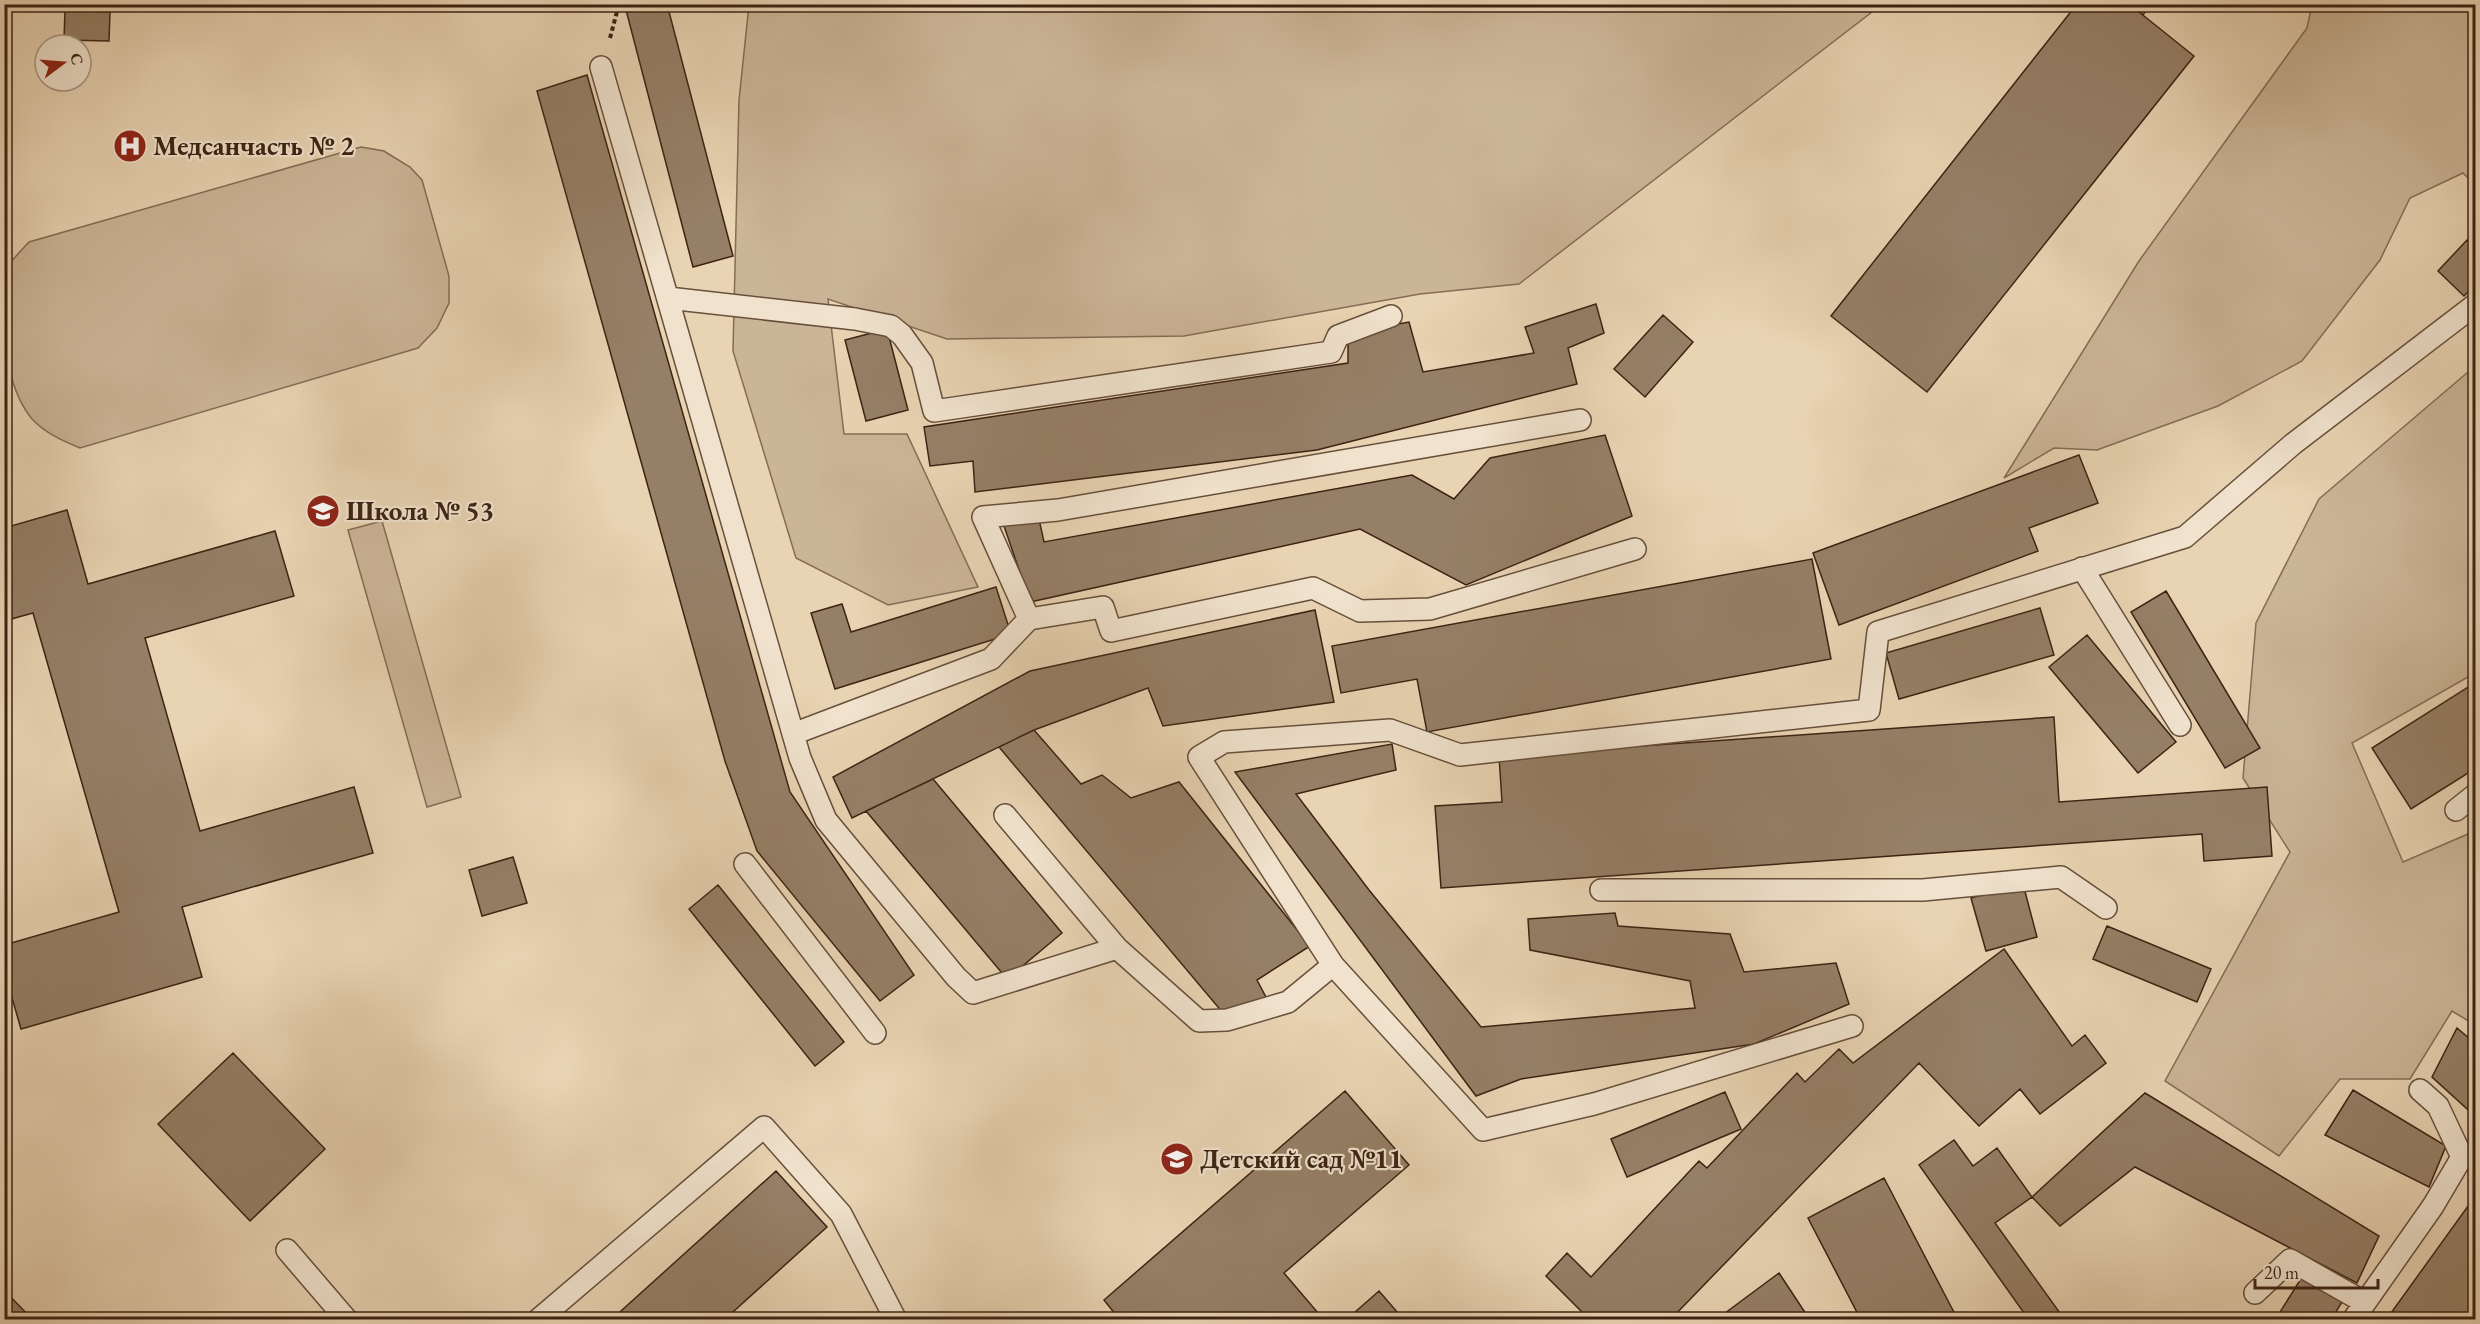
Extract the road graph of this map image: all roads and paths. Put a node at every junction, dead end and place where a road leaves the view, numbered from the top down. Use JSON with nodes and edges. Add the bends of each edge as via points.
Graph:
{"nodes":[{"id":1,"x":601,"y":67,"type":"dead end"},
{"id":2,"x":668,"y":298,"type":"junction"},
{"id":3,"x":2475,"y":304,"type":"edge"},
{"id":4,"x":1391,"y":316,"type":"dead end"},
{"id":5,"x":1580,"y":420,"type":"dead end"},
{"id":6,"x":1635,"y":549,"type":"dead end"},
{"id":7,"x":2082,"y":568,"type":"junction"},
{"id":8,"x":1029,"y":619,"type":"junction"},
{"id":9,"x":2181,"y":725,"type":"dead end"},
{"id":10,"x":793,"y":734,"type":"junction"},
{"id":11,"x":2475,"y":794,"type":"edge"},
{"id":12,"x":2456,"y":810,"type":"dead end"},
{"id":13,"x":1005,"y":815,"type":"dead end"},
{"id":14,"x":745,"y":864,"type":"dead end"},
{"id":15,"x":1601,"y":890,"type":"dead end"},
{"id":16,"x":2106,"y":908,"type":"dead end"},
{"id":17,"x":1117,"y":948,"type":"junction"},
{"id":18,"x":1333,"y":965,"type":"junction"},
{"id":19,"x":1852,"y":1026,"type":"dead end"},
{"id":20,"x":875,"y":1033,"type":"dead end"},
{"id":21,"x":2420,"y":1090,"type":"dead end"},
{"id":22,"x":287,"y":1250,"type":"dead end"},
{"id":23,"x":2255,"y":1293,"type":"dead end"},
{"id":24,"x":2358,"y":1311,"type":"edge"},
{"id":25,"x":347,"y":1320,"type":"edge"},
{"id":26,"x":538,"y":1320,"type":"edge"},
{"id":27,"x":896,"y":1320,"type":"edge"}],
"edges":[{"from":1,"to":2,"type":"lane"},
{"from":2,"to":4,"type":"lane","via":[[891,326],[922,363],[934,411],[1331,352],[1338,336]]},
{"from":2,"to":10,"type":"lane"},
{"from":3,"to":7,"type":"lane","via":[[2293,444],[2185,537]]},
{"from":5,"to":8,"type":"lane","via":[[1058,510],[983,517]]},
{"from":6,"to":8,"type":"lane","via":[[1430,609],[1360,611],[1312,588],[1111,632],[1103,607]]},
{"from":7,"to":9,"type":"lane"},
{"from":7,"to":18,"type":"lane","via":[[1878,632],[1869,710],[1460,755],[1390,730],[1224,742],[1199,757]]},
{"from":8,"to":10,"type":"lane","via":[[991,659]]},
{"from":10,"to":17,"type":"lane","via":[[826,820],[973,993]]},
{"from":11,"to":12,"type":"lane"},
{"from":13,"to":17,"type":"lane"},
{"from":14,"to":20,"type":"lane"},
{"from":15,"to":16,"type":"lane","via":[[1923,890],[2061,877]]},
{"from":17,"to":18,"type":"lane","via":[[1199,1021],[1227,1020],[1288,1002]]},
{"from":18,"to":19,"type":"lane","via":[[1483,1130],[1594,1104]]},
{"from":21,"to":24,"type":"lane","via":[[2438,1106],[2462,1157],[2433,1206]]},
{"from":22,"to":25,"type":"lane"},
{"from":23,"to":24,"type":"lane","via":[[2290,1260]]},
{"from":26,"to":27,"type":"lane","via":[[764,1127],[841,1214]]}]}
